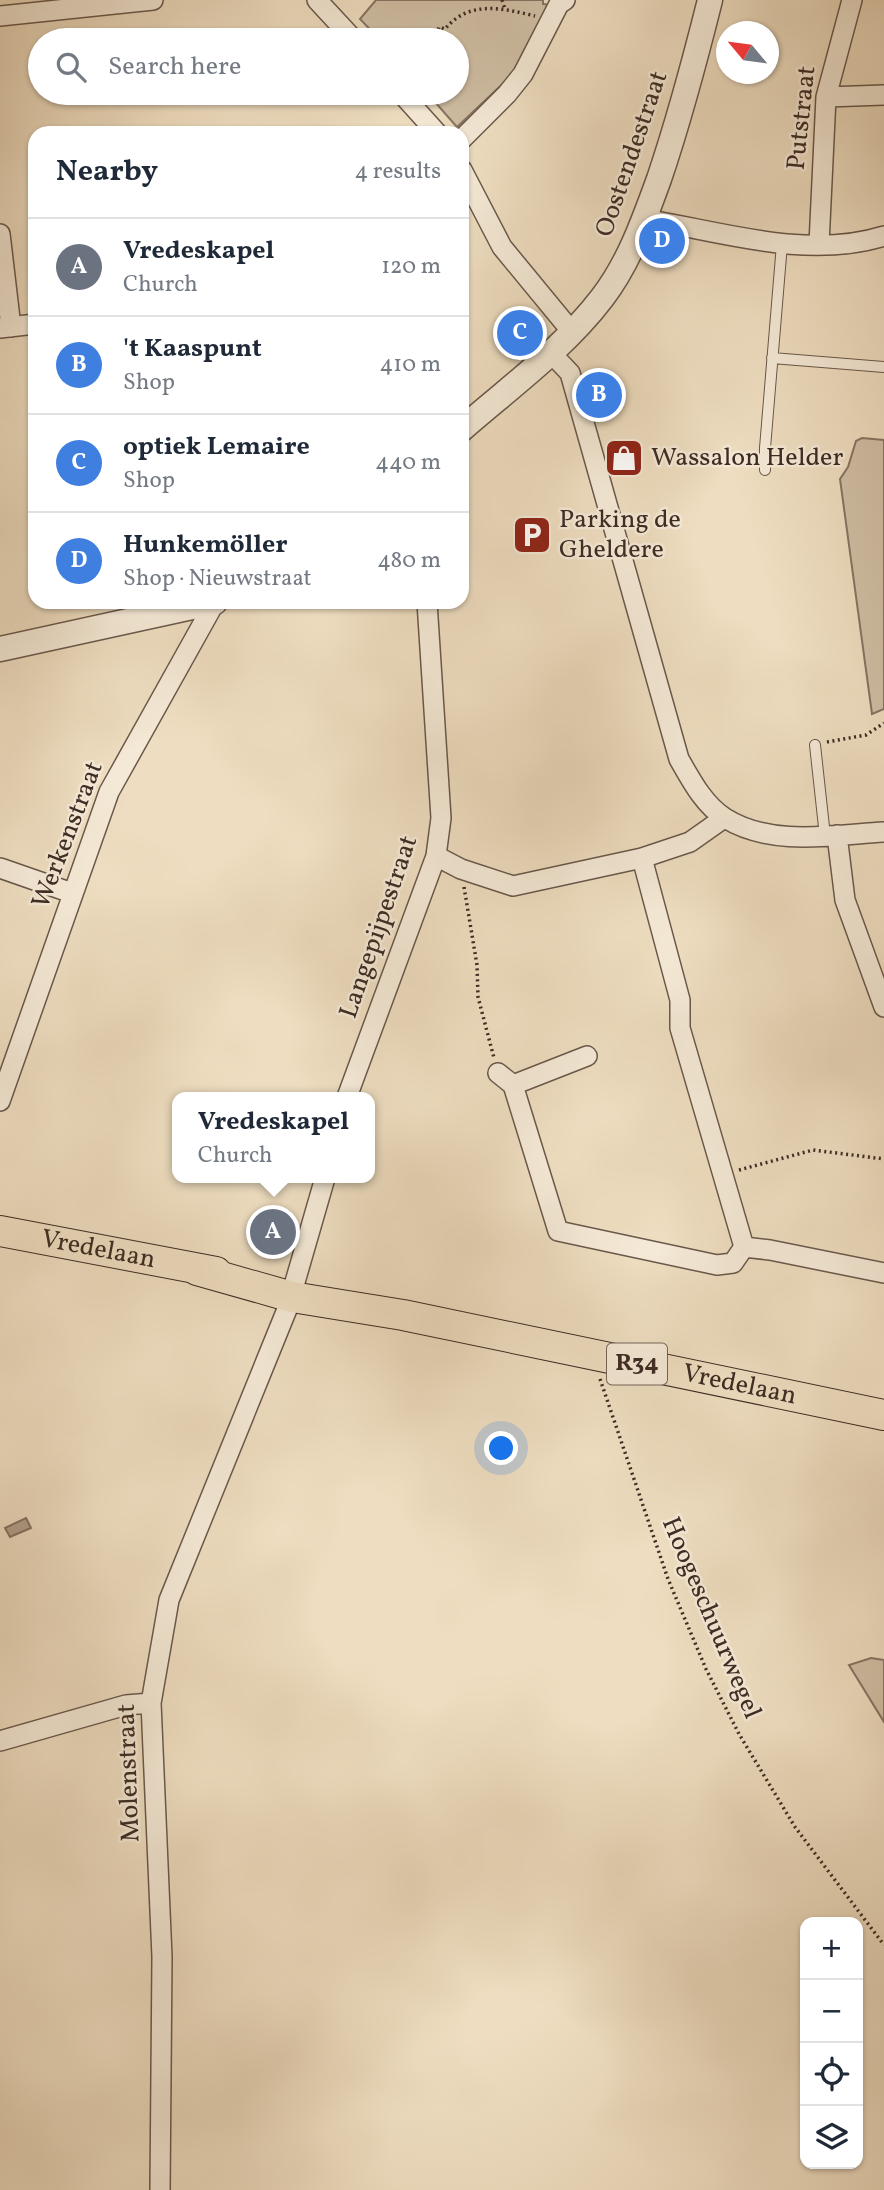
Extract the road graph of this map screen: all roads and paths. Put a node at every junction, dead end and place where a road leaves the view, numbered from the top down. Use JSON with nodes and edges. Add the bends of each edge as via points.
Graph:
{"nodes":[{"id":1,"x":153,"y":0,"type":"edge"},
{"id":2,"x":317,"y":0,"type":"edge"},
{"id":3,"x":502,"y":0,"type":"edge"},
{"id":4,"x":565,"y":0,"type":"edge"},
{"id":5,"x":710,"y":0,"type":"edge"},
{"id":6,"x":852,"y":0,"type":"edge"},
{"id":7,"x":505,"y":9,"type":"junction"},
{"id":8,"x":0,"y":16,"type":"edge"},
{"id":9,"x":551,"y":19,"type":"junction"},
{"id":10,"x":343,"y":28,"type":"edge"},
{"id":11,"x":446,"y":28,"type":"edge"},
{"id":12,"x":884,"y":94,"type":"edge"},
{"id":13,"x":826,"y":97,"type":"junction"},
{"id":14,"x":412,"y":105,"type":"edge"},
{"id":15,"x":431,"y":126,"type":"edge"},
{"id":16,"x":469,"y":132,"type":"edge"},
{"id":17,"x":469,"y":183,"type":"edge"},
{"id":18,"x":646,"y":216,"type":"junction"},
{"id":19,"x":0,"y":234,"type":"edge"},
{"id":20,"x":884,"y":236,"type":"edge"},
{"id":21,"x":782,"y":244,"type":"junction"},
{"id":22,"x":819,"y":244,"type":"junction"},
{"id":23,"x":28,"y":325,"type":"edge"},
{"id":24,"x":5,"y":328,"type":"edge"},
{"id":25,"x":572,"y":332,"type":"junction"},
{"id":26,"x":550,"y":352,"type":"junction"},
{"id":27,"x":772,"y":358,"type":"junction"},
{"id":28,"x":884,"y":367,"type":"edge"},
{"id":29,"x":469,"y":423,"type":"edge"},
{"id":30,"x":765,"y":470,"type":"dead end"},
{"id":31,"x":173,"y":609,"type":"edge"},
{"id":32,"x":183,"y":609,"type":"edge"},
{"id":33,"x":211,"y":609,"type":"edge"},
{"id":34,"x":427,"y":609,"type":"edge"},
{"id":35,"x":0,"y":638,"type":"edge"},
{"id":36,"x":0,"y":649,"type":"edge"},
{"id":37,"x":884,"y":723,"type":"edge"},
{"id":38,"x":815,"y":745,"type":"joint"},
{"id":39,"x":724,"y":818,"type":"junction"},
{"id":40,"x":884,"y":832,"type":"edge"},
{"id":41,"x":831,"y":836,"type":"junction"},
{"id":42,"x":436,"y":856,"type":"junction"},
{"id":43,"x":642,"y":858,"type":"junction"},
{"id":44,"x":0,"y":868,"type":"edge"},
{"id":45,"x":461,"y":869,"type":"junction"},
{"id":46,"x":72,"y":893,"type":"junction"},
{"id":47,"x":884,"y":1007,"type":"edge"},
{"id":48,"x":587,"y":1056,"type":"dead end"},
{"id":49,"x":506,"y":1079,"type":"junction"},
{"id":50,"x":349,"y":1092,"type":"edge"},
{"id":51,"x":0,"y":1101,"type":"edge"},
{"id":52,"x":884,"y":1160,"type":"edge"},
{"id":53,"x":724,"y":1174,"type":"junction"},
{"id":54,"x":324,"y":1183,"type":"edge"},
{"id":55,"x":0,"y":1231,"type":"edge"},
{"id":56,"x":739,"y":1255,"type":"junction"},
{"id":57,"x":884,"y":1273,"type":"edge"},
{"id":58,"x":294,"y":1289,"type":"junction"},
{"id":59,"x":591,"y":1354,"type":"junction"},
{"id":60,"x":884,"y":1415,"type":"edge"},
{"id":61,"x":151,"y":1703,"type":"junction"},
{"id":62,"x":0,"y":1741,"type":"edge"},
{"id":63,"x":884,"y":1945,"type":"edge"},
{"id":64,"x":160,"y":2190,"type":"edge"}],
"edges":[{"from":1,"to":8,"type":"street"},
{"from":2,"to":10,"type":"street"},
{"from":3,"to":7,"type":"path"},
{"from":4,"to":9,"type":"street"},
{"from":5,"to":18,"type":"street","name":"Oostendestraat","via":[[680,117]]},
{"from":6,"to":13,"type":"street","name":"Putstraat"},
{"from":7,"to":9,"type":"path"},
{"from":7,"to":11,"type":"path","via":[[478,7]]},
{"from":9,"to":16,"type":"street","via":[[523,74]]},
{"from":12,"to":13,"type":"street"},
{"from":13,"to":22,"type":"street","name":"Putstraat"},
{"from":14,"to":15,"type":"street"},
{"from":17,"to":25,"type":"street","via":[[502,247]]},
{"from":18,"to":21,"type":"street"},
{"from":18,"to":25,"type":"street","name":"Oostendestraat","via":[[603,298]]},
{"from":19,"to":24,"type":"street"},
{"from":20,"to":22,"type":"street","via":[[859,243]]},
{"from":21,"to":22,"type":"street"},
{"from":21,"to":27,"type":"lane"},
{"from":23,"to":24,"type":"street"},
{"from":25,"to":26,"type":"street","name":"Oostendestraat"},
{"from":26,"to":29,"type":"street","name":"Oostendestraat"},
{"from":26,"to":39,"type":"street","via":[[570,373],[679,759],[699,792]]},
{"from":27,"to":28,"type":"lane"},
{"from":27,"to":30,"type":"lane"},
{"from":31,"to":35,"type":"street"},
{"from":32,"to":36,"type":"street"},
{"from":33,"to":46,"type":"street","name":"Werkenstraat","via":[[109,792]]},
{"from":34,"to":42,"type":"street","name":"Langepijpestraat","via":[[441,818]]},
{"from":37,"to":38,"type":"path","via":[[866,735]]},
{"from":38,"to":41,"type":"lane"},
{"from":39,"to":41,"type":"street","via":[[758,832]]},
{"from":39,"to":43,"type":"street","via":[[690,842]]},
{"from":40,"to":41,"type":"street"},
{"from":41,"to":47,"type":"street","via":[[845,900]]},
{"from":42,"to":45,"type":"street"},
{"from":42,"to":50,"type":"street","name":"Langepijpestraat"},
{"from":43,"to":45,"type":"street","via":[[513,886]]},
{"from":43,"to":53,"type":"street","via":[[680,1000],[680,1028]]},
{"from":44,"to":46,"type":"street"},
{"from":45,"to":49,"type":"path","via":[[478,997]]},
{"from":46,"to":51,"type":"street","name":"Werkenstraat"},
{"from":48,"to":49,"type":"street"},
{"from":49,"to":56,"type":"street","via":[[558,1231],[717,1265]]},
{"from":52,"to":53,"type":"path","via":[[813,1150]]},
{"from":53,"to":56,"type":"street"},
{"from":54,"to":58,"type":"street"},
{"from":55,"to":58,"type":"main road","name":"Vredelaan","number":"R34"},
{"from":56,"to":57,"type":"street","via":[[770,1250]]},
{"from":58,"to":59,"type":"main road","name":"Vredelaan","number":"R34"},
{"from":58,"to":61,"type":"street","name":"Molenstraat","via":[[169,1601]]},
{"from":59,"to":60,"type":"main road","name":"Vredelaan","number":"R34"},
{"from":59,"to":63,"type":"path","name":"Hoogeschuurwegel","via":[[668,1579],[706,1669],[795,1827]]},
{"from":61,"to":62,"type":"street","via":[[126,1705]]},
{"from":61,"to":64,"type":"street","name":"Molenstraat","via":[[162,1957]]}]}
